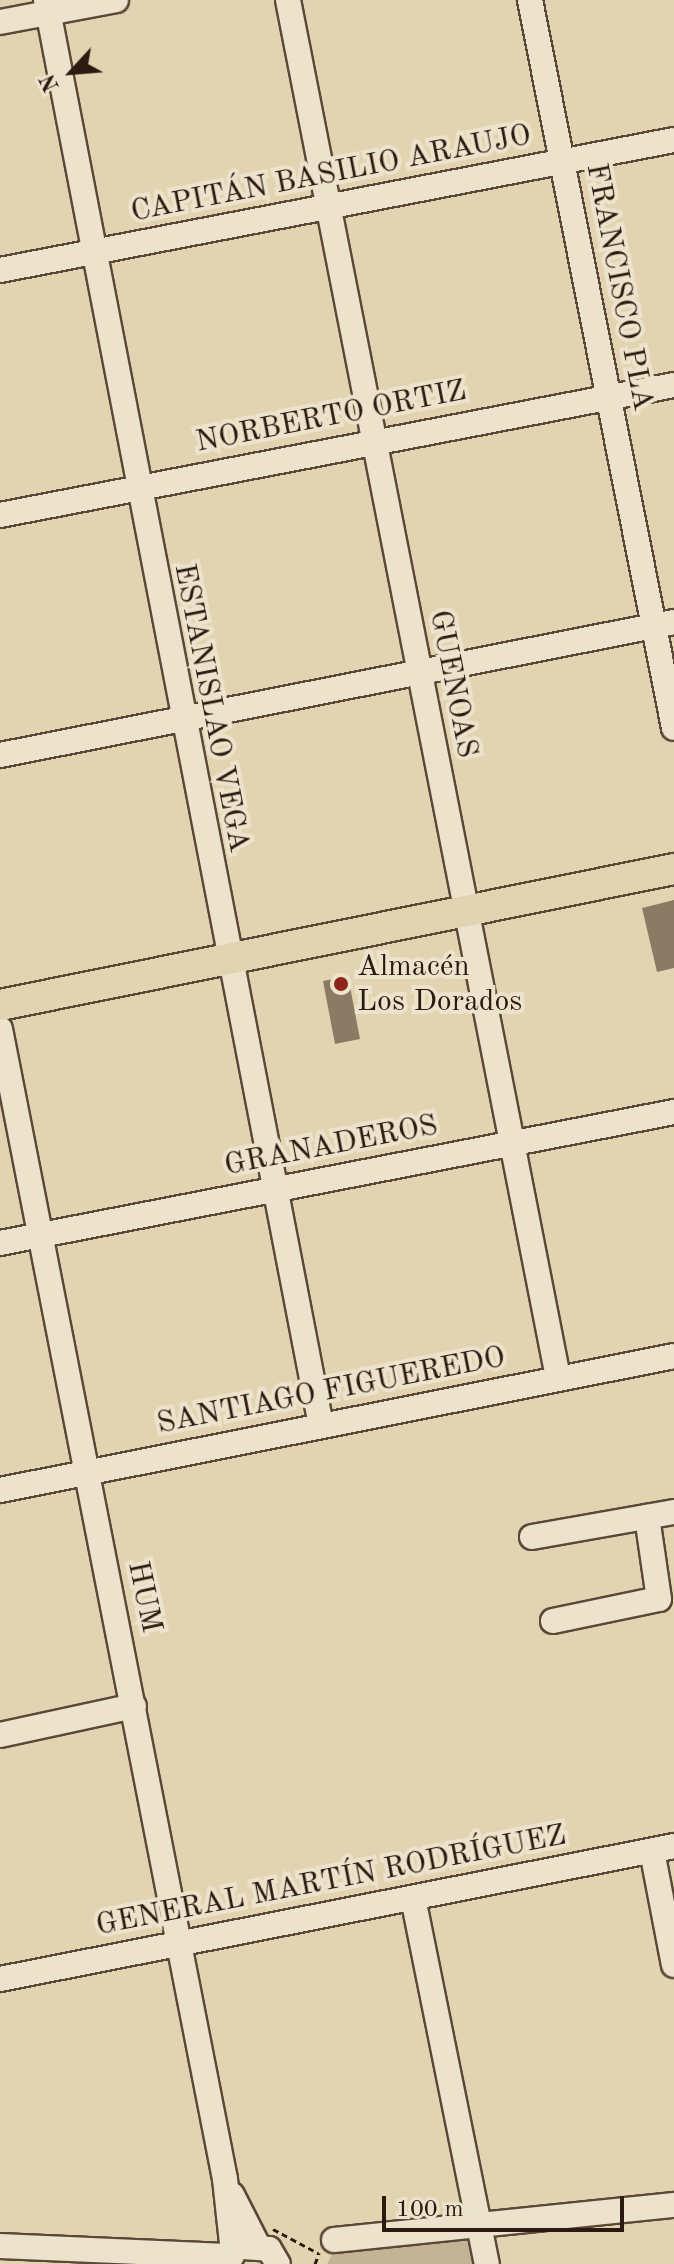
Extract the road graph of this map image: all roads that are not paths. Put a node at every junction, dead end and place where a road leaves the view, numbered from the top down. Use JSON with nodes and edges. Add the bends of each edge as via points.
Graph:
{"nodes":[{"id":1,"x":116,"y":0,"type":"edge"},
{"id":2,"x":288,"y":0,"type":"edge"},
{"id":3,"x":530,"y":0,"type":"edge"},
{"id":4,"x":47,"y":6,"type":"edge"},
{"id":5,"x":0,"y":22,"type":"edge"},
{"id":6,"x":674,"y":140,"type":"edge"},
{"id":7,"x":562,"y":162,"type":"junction"},
{"id":8,"x":329,"y":206,"type":"junction"},
{"id":9,"x":94,"y":253,"type":"junction"},
{"id":10,"x":0,"y":270,"type":"edge"},
{"id":11,"x":674,"y":385,"type":"edge"},
{"id":12,"x":609,"y":397,"type":"junction"},
{"id":13,"x":375,"y":441,"type":"junction"},
{"id":14,"x":136,"y":487,"type":"junction"},
{"id":15,"x":0,"y":515,"type":"edge"},
{"id":16,"x":664,"y":624,"type":"edge"},
{"id":17,"x":419,"y":671,"type":"junction"},
{"id":18,"x":182,"y":721,"type":"junction"},
{"id":19,"x":674,"y":728,"type":"edge"},
{"id":20,"x":0,"y":755,"type":"edge"},
{"id":21,"x":674,"y":869,"type":"edge"},
{"id":22,"x":465,"y":909,"type":"junction"},
{"id":23,"x":228,"y":956,"type":"junction"},
{"id":24,"x":0,"y":1005,"type":"edge"},
{"id":25,"x":0,"y":1029,"type":"edge"},
{"id":26,"x":674,"y":1112,"type":"edge"},
{"id":27,"x":511,"y":1143,"type":"junction"},
{"id":28,"x":274,"y":1190,"type":"junction"},
{"id":29,"x":39,"y":1235,"type":"junction"},
{"id":30,"x":0,"y":1243,"type":"edge"},
{"id":31,"x":674,"y":1356,"type":"edge"},
{"id":32,"x":558,"y":1378,"type":"junction"},
{"id":33,"x":321,"y":1426,"type":"junction"},
{"id":34,"x":86,"y":1473,"type":"junction"},
{"id":35,"x":0,"y":1490,"type":"edge"},
{"id":36,"x":674,"y":1512,"type":"edge"},
{"id":37,"x":647,"y":1517,"type":"junction"},
{"id":38,"x":532,"y":1537,"type":"dead end"},
{"id":39,"x":553,"y":1621,"type":"dead end"},
{"id":40,"x":134,"y":1706,"type":"junction"},
{"id":41,"x":0,"y":1735,"type":"edge"},
{"id":42,"x":663,"y":1848,"type":"edge"},
{"id":43,"x":413,"y":1898,"type":"junction"},
{"id":44,"x":179,"y":1943,"type":"junction"},
{"id":45,"x":674,"y":1965,"type":"edge"},
{"id":46,"x":0,"y":1979,"type":"edge"},
{"id":47,"x":225,"y":2179,"type":"junction"},
{"id":48,"x":674,"y":2205,"type":"edge"},
{"id":49,"x":479,"y":2224,"type":"junction"},
{"id":50,"x":334,"y":2240,"type":"dead end"},
{"id":51,"x":0,"y":2246,"type":"edge"},
{"id":52,"x":189,"y":2258,"type":"edge"},
{"id":53,"x":231,"y":2258,"type":"edge"},
{"id":54,"x":274,"y":2258,"type":"edge"},
{"id":55,"x":487,"y":2264,"type":"edge"}],
"edges":[{"from":1,"to":4,"type":"street"},
{"from":2,"to":8,"type":"street","name":"GUENOAS"},
{"from":3,"to":7,"type":"street","name":"FRANCISCO PLA"},
{"from":4,"to":5,"type":"street"},
{"from":4,"to":9,"type":"street","name":"ESTANISLAO VEGA"},
{"from":6,"to":7,"type":"street","name":"CAPITÁN BASILIO ARAUJO"},
{"from":7,"to":8,"type":"street","name":"CAPITÁN BASILIO ARAUJO"},
{"from":7,"to":12,"type":"street","name":"FRANCISCO PLA"},
{"from":8,"to":9,"type":"street","name":"CAPITÁN BASILIO ARAUJO"},
{"from":8,"to":13,"type":"street","name":"GUENOAS"},
{"from":9,"to":10,"type":"street","name":"CAPITÁN BASILIO ARAUJO"},
{"from":9,"to":14,"type":"street","name":"ESTANISLAO VEGA"},
{"from":11,"to":12,"type":"street","name":"NORBERTO ORTIZ"},
{"from":12,"to":13,"type":"street","name":"NORBERTO ORTIZ"},
{"from":12,"to":16,"type":"street","name":"FRANCISCO PLA"},
{"from":13,"to":14,"type":"street","name":"NORBERTO ORTIZ"},
{"from":13,"to":17,"type":"street","name":"GUENOAS"},
{"from":14,"to":15,"type":"street","name":"NORBERTO ORTIZ"},
{"from":14,"to":18,"type":"street","name":"ESTANISLAO VEGA"},
{"from":16,"to":17,"type":"street"},
{"from":16,"to":19,"type":"street","name":"FRANCISCO PLA"},
{"from":17,"to":18,"type":"street"},
{"from":17,"to":22,"type":"street","name":"GUENOAS"},
{"from":18,"to":20,"type":"street"},
{"from":18,"to":23,"type":"street","name":"ESTANISLAO VEGA"},
{"from":21,"to":22,"type":"main road"},
{"from":22,"to":23,"type":"main road"},
{"from":22,"to":27,"type":"street","name":"GUENOAS"},
{"from":23,"to":24,"type":"main road"},
{"from":23,"to":28,"type":"street","name":"ESTANISLAO VEGA"},
{"from":25,"to":29,"type":"street","name":"HUM"},
{"from":26,"to":27,"type":"street","name":"GRANADEROS"},
{"from":27,"to":28,"type":"street","name":"GRANADEROS"},
{"from":27,"to":32,"type":"street","name":"GUENOAS"},
{"from":28,"to":29,"type":"street","name":"GRANADEROS"},
{"from":28,"to":33,"type":"street","name":"ESTANISLAO VEGA"},
{"from":29,"to":30,"type":"street","name":"GRANADEROS"},
{"from":29,"to":34,"type":"street","name":"HUM"},
{"from":31,"to":32,"type":"street","name":"SANTIAGO FIGUEREDO"},
{"from":32,"to":33,"type":"street","name":"SANTIAGO FIGUEREDO"},
{"from":33,"to":34,"type":"street","name":"SANTIAGO FIGUEREDO"},
{"from":34,"to":35,"type":"street","name":"SANTIAGO FIGUEREDO"},
{"from":34,"to":40,"type":"street","name":"HUM"},
{"from":36,"to":37,"type":"street"},
{"from":37,"to":38,"type":"street"},
{"from":37,"to":39,"type":"street","via":[[659,1599]]},
{"from":40,"to":41,"type":"street"},
{"from":40,"to":44,"type":"street","name":"HUM"},
{"from":42,"to":43,"type":"street","name":"GENERAL MARTÍN RODRÍGUEZ"},
{"from":42,"to":45,"type":"street"},
{"from":43,"to":44,"type":"street","name":"GENERAL MARTÍN RODRÍGUEZ"},
{"from":43,"to":49,"type":"street"},
{"from":44,"to":46,"type":"street","name":"GENERAL MARTÍN RODRÍGUEZ"},
{"from":44,"to":47,"type":"street","name":"HUM"},
{"from":47,"to":53,"type":"street","name":"HUM"},
{"from":47,"to":54,"type":"street","name":"HUM"},
{"from":48,"to":49,"type":"street"},
{"from":49,"to":50,"type":"street"},
{"from":49,"to":55,"type":"street"},
{"from":51,"to":52,"type":"street"},
{"from":52,"to":53,"type":"street"},
{"from":53,"to":54,"type":"street"}]}
